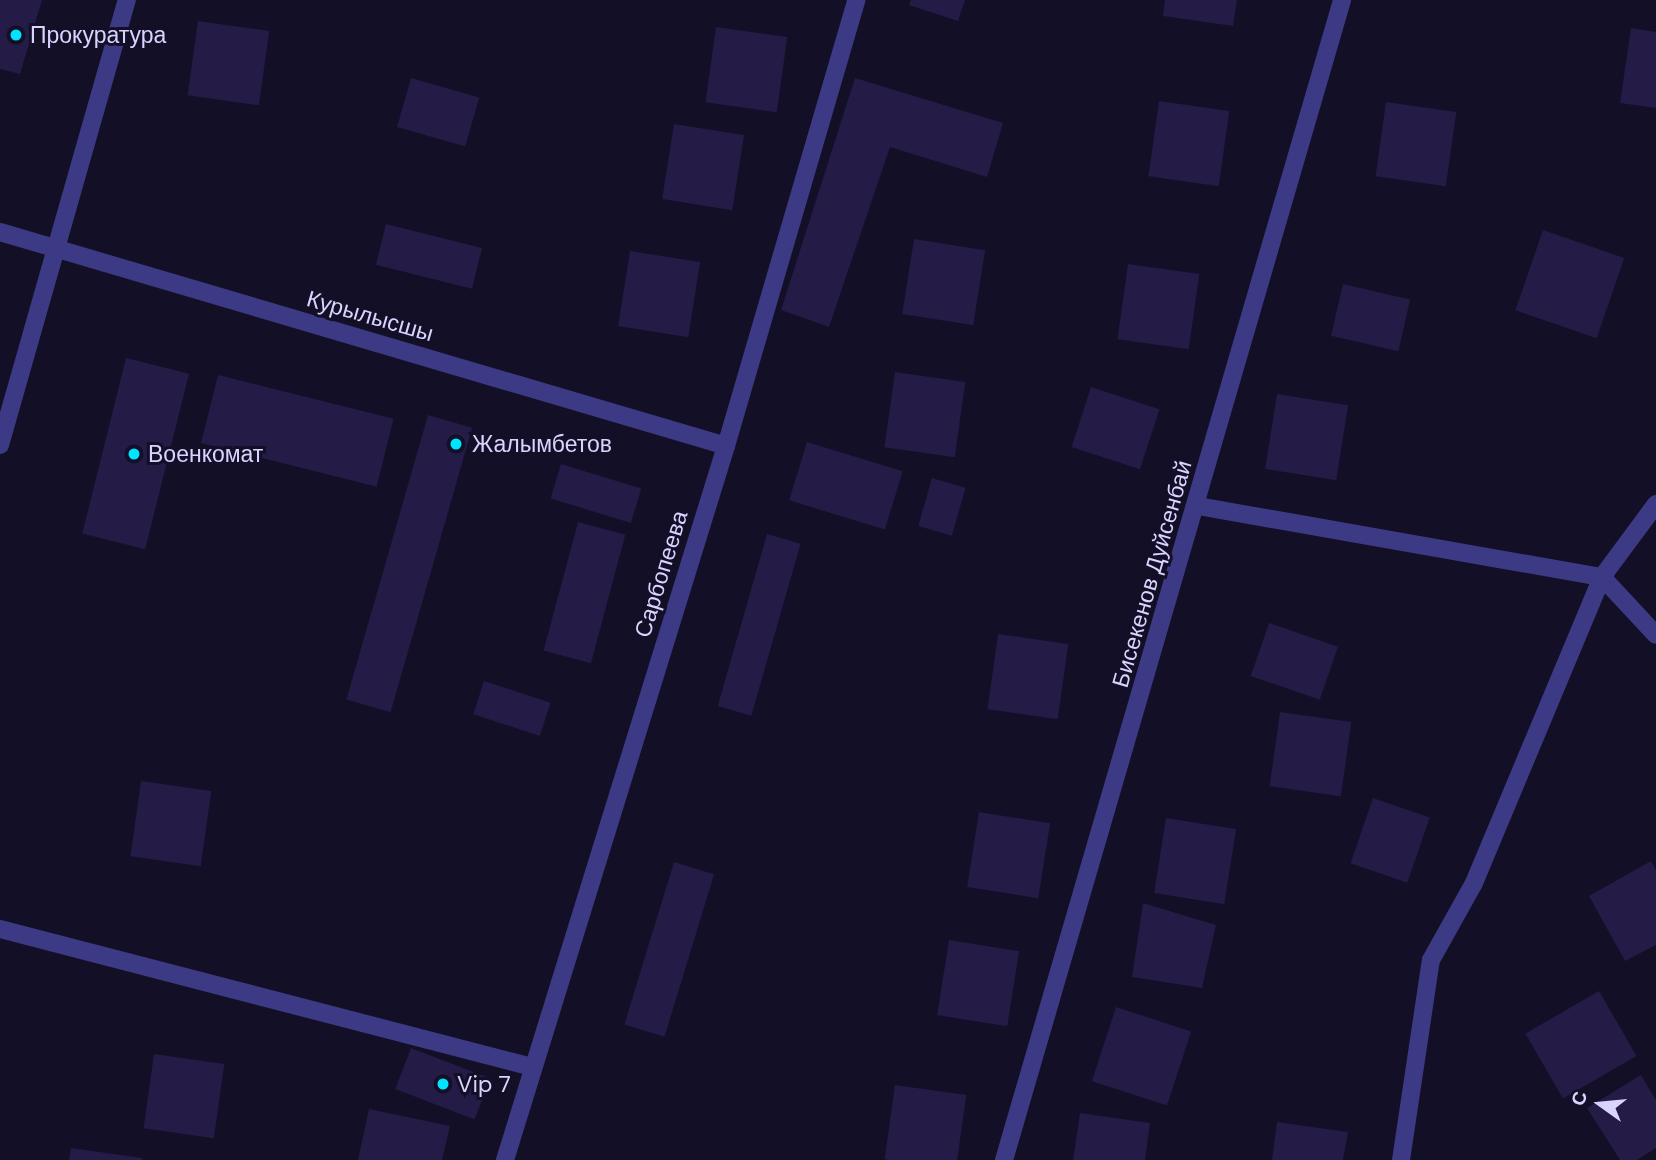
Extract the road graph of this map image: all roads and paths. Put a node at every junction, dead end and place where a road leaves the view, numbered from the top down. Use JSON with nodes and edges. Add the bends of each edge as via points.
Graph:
{"nodes":[{"id":1,"x":127,"y":0,"type":"edge"},
{"id":2,"x":856,"y":0,"type":"edge"},
{"id":3,"x":1342,"y":0,"type":"edge"},
{"id":4,"x":0,"y":232,"type":"edge"},
{"id":5,"x":57,"y":249,"type":"junction"},
{"id":6,"x":0,"y":446,"type":"edge"},
{"id":7,"x":726,"y":446,"type":"junction"},
{"id":8,"x":1656,"y":505,"type":"edge"},
{"id":9,"x":1198,"y":506,"type":"junction"},
{"id":10,"x":1602,"y":577,"type":"junction"},
{"id":11,"x":1656,"y":635,"type":"edge"},
{"id":12,"x":0,"y":929,"type":"edge"},
{"id":13,"x":532,"y":1067,"type":"junction"},
{"id":14,"x":505,"y":1160,"type":"edge"},
{"id":15,"x":1004,"y":1160,"type":"edge"},
{"id":16,"x":1401,"y":1160,"type":"edge"}],
"edges":[{"from":1,"to":5,"type":"street"},
{"from":2,"to":7,"type":"street","name":"Сарбопеева"},
{"from":3,"to":9,"type":"street","name":"Бисекенов Дуйсенбай"},
{"from":4,"to":5,"type":"street","name":"Курылысшы"},
{"from":5,"to":6,"type":"street"},
{"from":5,"to":7,"type":"street","name":"Курылысшы"},
{"from":7,"to":13,"type":"street","name":"Сарбопеева"},
{"from":8,"to":10,"type":"street"},
{"from":9,"to":10,"type":"street"},
{"from":9,"to":15,"type":"street","name":"Бисекенов Дуйсенбай"},
{"from":10,"to":11,"type":"street"},
{"from":10,"to":16,"type":"street","via":[[1474,883],[1431,960]]},
{"from":12,"to":13,"type":"street"},
{"from":13,"to":14,"type":"street","name":"Сарбопеева"}]}
